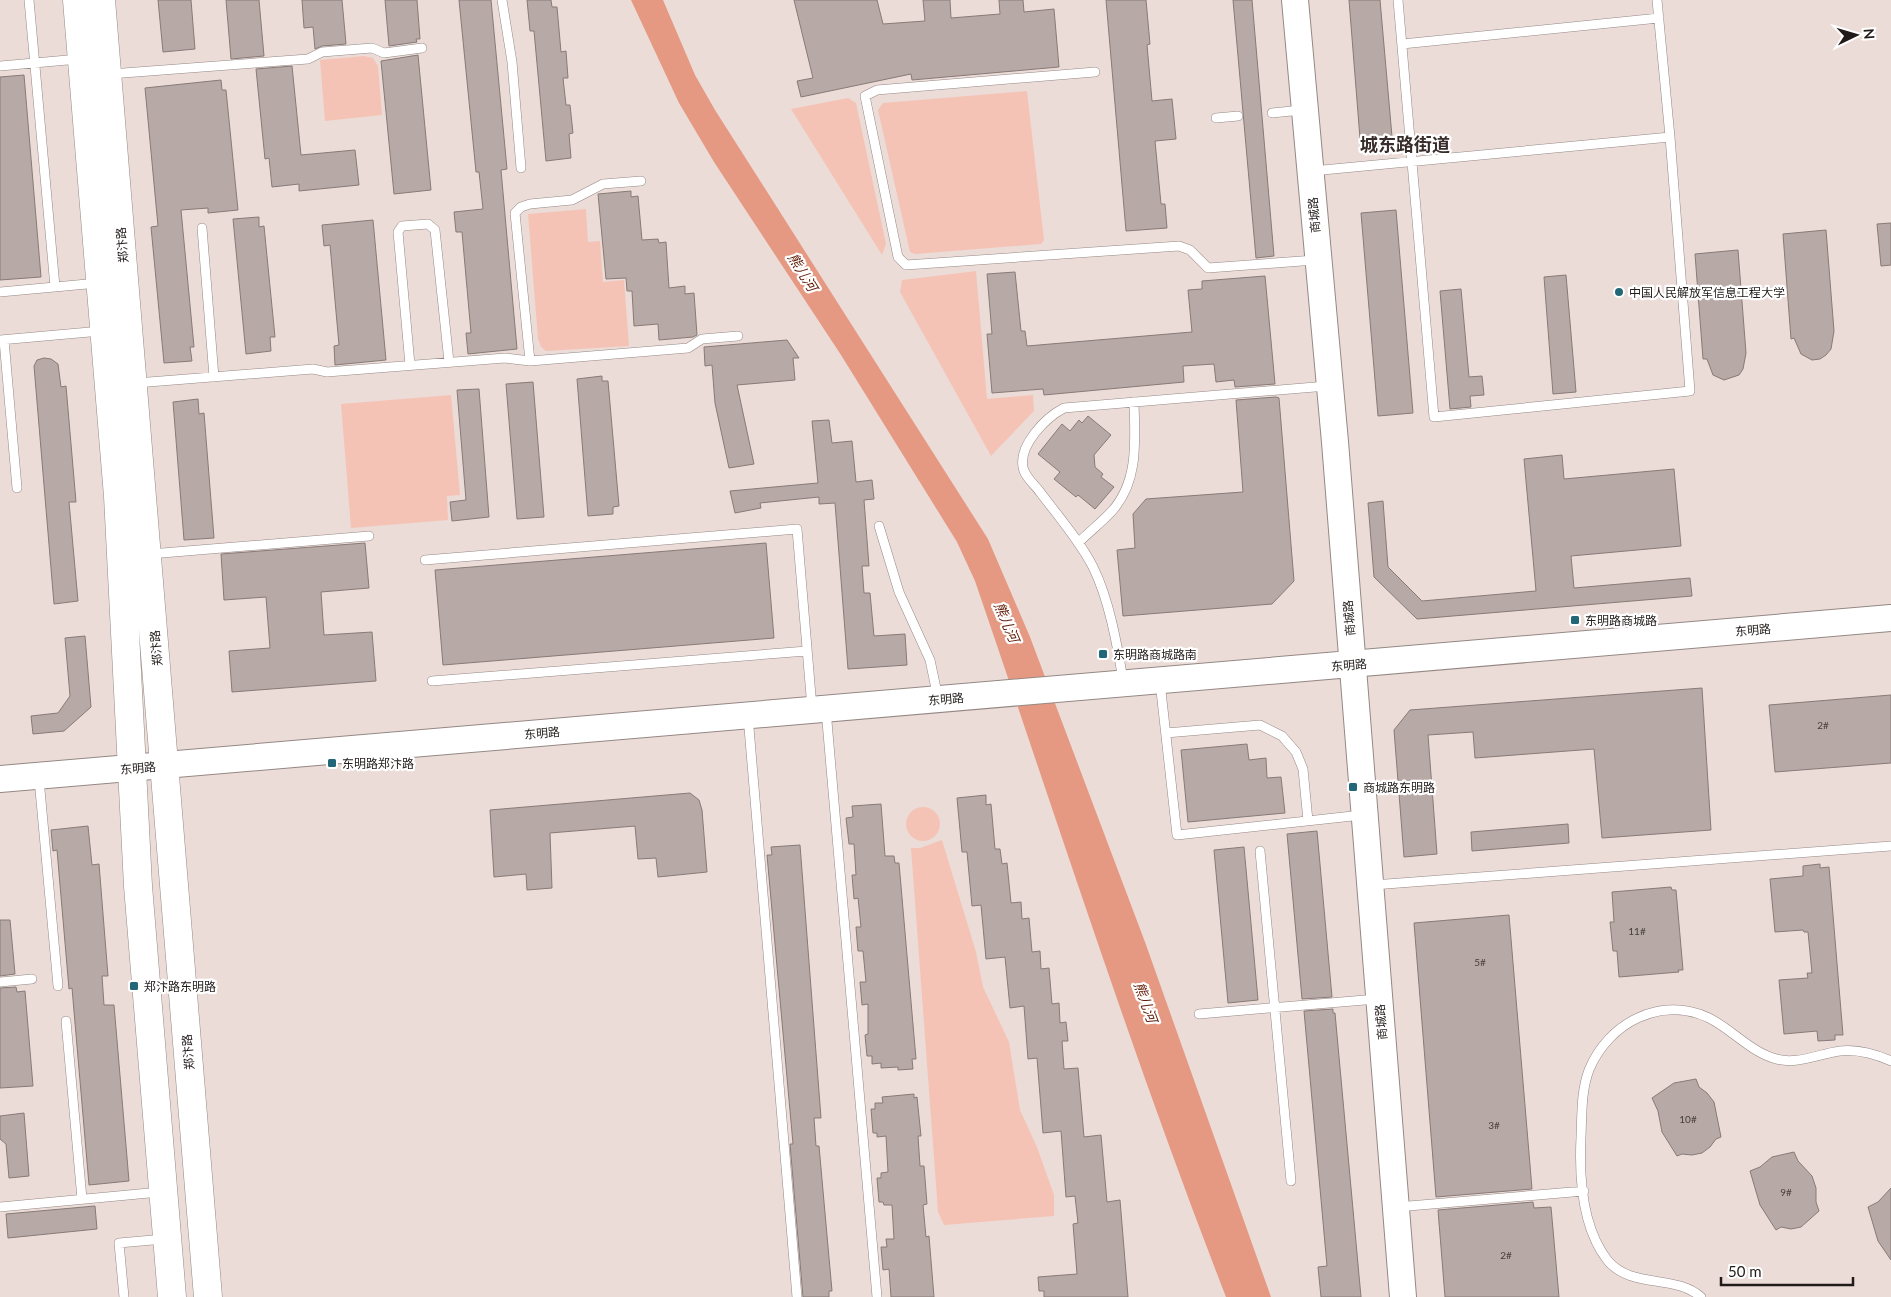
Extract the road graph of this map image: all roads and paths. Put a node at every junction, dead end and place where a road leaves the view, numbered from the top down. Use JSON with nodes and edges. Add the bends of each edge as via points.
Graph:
{"nodes":[{"id":1,"x":29,"y":0,"type":"edge"},
{"id":2,"x":77,"y":0,"type":"edge"},
{"id":3,"x":102,"y":0,"type":"edge"},
{"id":4,"x":502,"y":0,"type":"edge"},
{"id":5,"x":1295,"y":0,"type":"edge"},
{"id":6,"x":1398,"y":0,"type":"edge"},
{"id":7,"x":1657,"y":0,"type":"edge"},
{"id":8,"x":1659,"y":18,"type":"junction"},
{"id":9,"x":1402,"y":44,"type":"junction"},
{"id":10,"x":422,"y":48,"type":"dead end"},
{"id":11,"x":82,"y":59,"type":"junction"},
{"id":12,"x":35,"y":63,"type":"junction"},
{"id":13,"x":0,"y":66,"type":"edge"},
{"id":14,"x":1095,"y":72,"type":"dead end"},
{"id":15,"x":108,"y":74,"type":"junction"},
{"id":16,"x":1305,"y":110,"type":"junction"},
{"id":17,"x":1272,"y":113,"type":"dead end"},
{"id":18,"x":1238,"y":116,"type":"dead end"},
{"id":19,"x":1216,"y":118,"type":"dead end"},
{"id":20,"x":1670,"y":136,"type":"junction"},
{"id":21,"x":1412,"y":162,"type":"junction"},
{"id":22,"x":521,"y":168,"type":"dead end"},
{"id":23,"x":1310,"y":171,"type":"junction"},
{"id":24,"x":641,"y":181,"type":"dead end"},
{"id":25,"x":202,"y":228,"type":"dead end"},
{"id":26,"x":1318,"y":260,"type":"junction"},
{"id":27,"x":100,"y":283,"type":"junction"},
{"id":28,"x":55,"y":287,"type":"junction"},
{"id":29,"x":0,"y":292,"type":"edge"},
{"id":30,"x":104,"y":331,"type":"junction"},
{"id":31,"x":738,"y":336,"type":"dead end"},
{"id":32,"x":2,"y":340,"type":"edge"},
{"id":33,"x":530,"y":361,"type":"junction"},
{"id":34,"x":449,"y":362,"type":"junction"},
{"id":35,"x":410,"y":365,"type":"junction"},
{"id":36,"x":214,"y":377,"type":"junction"},
{"id":37,"x":134,"y":384,"type":"junction"},
{"id":38,"x":1329,"y":386,"type":"junction"},
{"id":39,"x":1134,"y":402,"type":"junction"},
{"id":40,"x":17,"y":488,"type":"dead end"},
{"id":41,"x":879,"y":526,"type":"dead end"},
{"id":42,"x":369,"y":536,"type":"dead end"},
{"id":43,"x":1078,"y":543,"type":"junction"},
{"id":44,"x":148,"y":554,"type":"junction"},
{"id":45,"x":425,"y":560,"type":"dead end"},
{"id":46,"x":1891,"y":618,"type":"edge"},
{"id":47,"x":807,"y":651,"type":"junction"},
{"id":48,"x":1352,"y":665,"type":"junction"},
{"id":49,"x":1160,"y":681,"type":"junction"},
{"id":50,"x":432,"y":682,"type":"dead end"},
{"id":51,"x":1124,"y":684,"type":"junction"},
{"id":52,"x":938,"y":700,"type":"junction"},
{"id":53,"x":819,"y":710,"type":"junction"},
{"id":54,"x":748,"y":716,"type":"junction"},
{"id":55,"x":1166,"y":733,"type":"junction"},
{"id":56,"x":165,"y":765,"type":"junction"},
{"id":57,"x":132,"y":768,"type":"junction"},
{"id":58,"x":38,"y":776,"type":"junction"},
{"id":59,"x":0,"y":779,"type":"edge"},
{"id":60,"x":1365,"y":815,"type":"junction"},
{"id":61,"x":1308,"y":821,"type":"junction"},
{"id":62,"x":1891,"y":846,"type":"edge"},
{"id":63,"x":1260,"y":851,"type":"dead end"},
{"id":64,"x":1370,"y":886,"type":"junction"},
{"id":65,"x":32,"y":979,"type":"dead end"},
{"id":66,"x":0,"y":982,"type":"edge"},
{"id":67,"x":58,"y":986,"type":"dead end"},
{"id":68,"x":1380,"y":999,"type":"junction"},
{"id":69,"x":1275,"y":1008,"type":"junction"},
{"id":70,"x":1199,"y":1014,"type":"dead end"},
{"id":71,"x":66,"y":1021,"type":"dead end"},
{"id":72,"x":1891,"y":1061,"type":"edge"},
{"id":73,"x":1291,"y":1181,"type":"dead end"},
{"id":74,"x":1584,"y":1191,"type":"junction"},
{"id":75,"x":163,"y":1192,"type":"junction"},
{"id":76,"x":82,"y":1199,"type":"junction"},
{"id":77,"x":0,"y":1206,"type":"edge"},
{"id":78,"x":1396,"y":1207,"type":"junction"},
{"id":79,"x":167,"y":1239,"type":"junction"},
{"id":80,"x":124,"y":1297,"type":"edge"},
{"id":81,"x":172,"y":1297,"type":"edge"},
{"id":82,"x":208,"y":1297,"type":"edge"},
{"id":83,"x":796,"y":1297,"type":"edge"},
{"id":84,"x":877,"y":1297,"type":"edge"},
{"id":85,"x":1403,"y":1297,"type":"edge"},
{"id":86,"x":1701,"y":1297,"type":"edge"}],
"edges":[{"from":1,"to":12,"type":"lane"},
{"from":2,"to":11,"type":"main road","name":"郑汴路"},
{"from":3,"to":15,"type":"main road","name":"郑汴路"},
{"from":4,"to":22,"type":"lane","via":[[512,62]]},
{"from":5,"to":16,"type":"street","name":"商城路"},
{"from":6,"to":9,"type":"lane"},
{"from":7,"to":8,"type":"lane"},
{"from":8,"to":9,"type":"lane"},
{"from":8,"to":20,"type":"lane"},
{"from":9,"to":21,"type":"lane"},
{"from":10,"to":15,"type":"lane","via":[[384,53],[372,48],[322,52],[308,59]]},
{"from":11,"to":12,"type":"lane"},
{"from":11,"to":27,"type":"main road","name":"郑汴路"},
{"from":12,"to":13,"type":"lane"},
{"from":12,"to":28,"type":"lane"},
{"from":14,"to":26,"type":"lane","via":[[877,90],[865,96],[898,256],[906,265],[1179,246],[1190,250],[1208,268]]},
{"from":15,"to":37,"type":"main road","name":"郑汴路"},
{"from":16,"to":17,"type":"lane"},
{"from":16,"to":23,"type":"street","name":"商城路"},
{"from":18,"to":19,"type":"lane"},
{"from":20,"to":21,"type":"lane"},
{"from":20,"to":21,"type":"lane","via":[[1690,391],[1434,418]]},
{"from":21,"to":23,"type":"lane"},
{"from":23,"to":26,"type":"street","name":"商城路"},
{"from":24,"to":33,"type":"lane","via":[[603,184],[572,200],[530,204],[515,214]]},
{"from":25,"to":36,"type":"lane"},
{"from":26,"to":38,"type":"street","name":"商城路"},
{"from":27,"to":28,"type":"lane"},
{"from":27,"to":30,"type":"main road","name":"郑汴路"},
{"from":28,"to":29,"type":"lane"},
{"from":30,"to":32,"type":"lane"},
{"from":30,"to":57,"type":"main road","name":"郑汴路","via":[[118,496]]},
{"from":31,"to":33,"type":"lane","via":[[702,339],[688,348]]},
{"from":32,"to":40,"type":"lane"},
{"from":33,"to":34,"type":"lane","via":[[506,358]]},
{"from":34,"to":35,"type":"lane"},
{"from":34,"to":35,"type":"lane","via":[[435,230],[428,224],[402,226],[398,232]]},
{"from":35,"to":36,"type":"lane"},
{"from":36,"to":37,"type":"lane"},
{"from":37,"to":44,"type":"main road","name":"郑汴路"},
{"from":38,"to":39,"type":"lane"},
{"from":38,"to":48,"type":"street","name":"商城路"},
{"from":39,"to":43,"type":"lane","via":[[1135,458],[1128,486],[1113,510]]},
{"from":39,"to":43,"type":"lane","via":[[1064,408],[1052,415],[1026,446],[1023,470]]},
{"from":41,"to":52,"type":"lane","via":[[899,592],[930,660]]},
{"from":42,"to":44,"type":"lane"},
{"from":43,"to":51,"type":"lane","via":[[1093,568],[1114,630]]},
{"from":44,"to":56,"type":"main road","name":"郑汴路"},
{"from":45,"to":47,"type":"lane","via":[[797,529]]},
{"from":46,"to":48,"type":"street","name":"东明路"},
{"from":47,"to":50,"type":"lane"},
{"from":47,"to":53,"type":"lane"},
{"from":48,"to":49,"type":"street","name":"东明路"},
{"from":48,"to":60,"type":"street","name":"商城路"},
{"from":49,"to":51,"type":"street","name":"东明路"},
{"from":49,"to":55,"type":"lane"},
{"from":51,"to":52,"type":"street","name":"东明路"},
{"from":52,"to":53,"type":"street","name":"东明路"},
{"from":53,"to":54,"type":"street","name":"东明路"},
{"from":53,"to":84,"type":"lane"},
{"from":54,"to":56,"type":"street","name":"东明路"},
{"from":54,"to":83,"type":"lane"},
{"from":55,"to":61,"type":"lane","via":[[1260,725],[1282,736],[1296,752],[1303,769]]},
{"from":55,"to":61,"type":"lane","via":[[1177,835]]},
{"from":56,"to":57,"type":"street","name":"东明路"},
{"from":56,"to":82,"type":"main road","name":"郑汴路"},
{"from":57,"to":58,"type":"street","name":"东明路"},
{"from":57,"to":75,"type":"main road","name":"郑汴路","via":[[138,886]]},
{"from":58,"to":59,"type":"street","name":"东明路"},
{"from":58,"to":67,"type":"lane"},
{"from":60,"to":61,"type":"lane"},
{"from":60,"to":64,"type":"street","name":"商城路"},
{"from":62,"to":64,"type":"lane"},
{"from":63,"to":69,"type":"lane"},
{"from":64,"to":68,"type":"street","name":"商城路"},
{"from":65,"to":66,"type":"lane"},
{"from":68,"to":69,"type":"lane"},
{"from":68,"to":78,"type":"street","name":"商城路"},
{"from":69,"to":70,"type":"lane"},
{"from":69,"to":73,"type":"lane"},
{"from":71,"to":76,"type":"lane"},
{"from":72,"to":74,"type":"lane","via":[[1861,1051],[1840,1051],[1793,1060],[1774,1059],[1710,1018],[1670,1009],[1649,1013],[1609,1036],[1588,1071],[1581,1121]]},
{"from":74,"to":78,"type":"lane"},
{"from":74,"to":86,"type":"lane","via":[[1587,1216],[1595,1240],[1609,1262],[1636,1278],[1676,1284]]},
{"from":75,"to":76,"type":"lane"},
{"from":75,"to":79,"type":"main road","name":"郑汴路"},
{"from":76,"to":77,"type":"lane"},
{"from":78,"to":85,"type":"street","name":"商城路"},
{"from":79,"to":80,"type":"lane","via":[[119,1243]]},
{"from":79,"to":81,"type":"main road","name":"郑汴路"}]}
